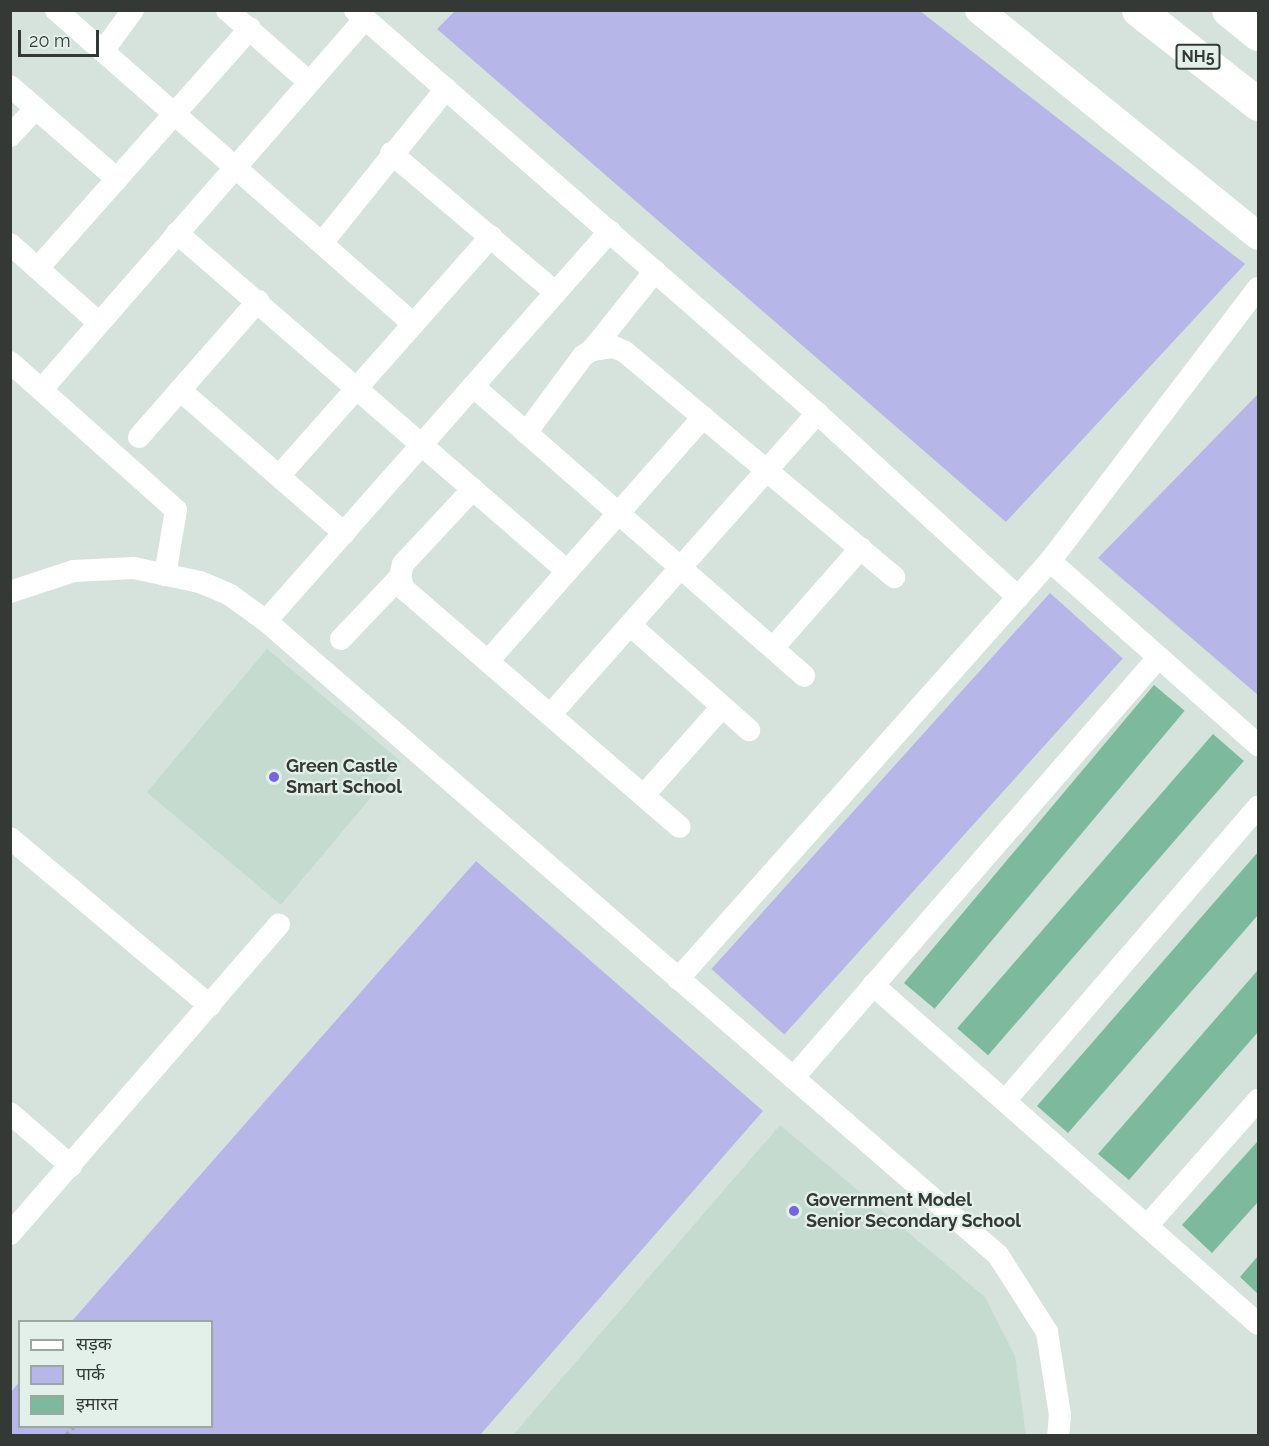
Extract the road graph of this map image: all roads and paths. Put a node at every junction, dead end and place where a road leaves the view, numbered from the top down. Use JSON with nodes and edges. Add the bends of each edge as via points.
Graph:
{"nodes":[{"id":1,"x":56,"y":10,"type":"edge"},
{"id":2,"x":132,"y":10,"type":"edge"},
{"id":3,"x":227,"y":10,"type":"edge"},
{"id":4,"x":979,"y":10,"type":"edge"},
{"id":5,"x":1138,"y":10,"type":"edge"},
{"id":6,"x":1228,"y":10,"type":"edge"},
{"id":7,"x":360,"y":15,"type":"edge"},
{"id":8,"x":250,"y":28,"type":"junction"},
{"id":9,"x":1258,"y":34,"type":"edge"},
{"id":10,"x":103,"y":51,"type":"junction"},
{"id":11,"x":309,"y":82,"type":"junction"},
{"id":12,"x":10,"y":86,"type":"edge"},
{"id":13,"x":446,"y":90,"type":"junction"},
{"id":14,"x":1258,"y":104,"type":"edge"},
{"id":15,"x":36,"y":108,"type":"junction"},
{"id":16,"x":174,"y":114,"type":"junction"},
{"id":17,"x":10,"y":136,"type":"edge"},
{"id":18,"x":391,"y":153,"type":"junction"},
{"id":19,"x":234,"y":168,"type":"junction"},
{"id":20,"x":117,"y":179,"type":"junction"},
{"id":21,"x":610,"y":231,"type":"junction"},
{"id":22,"x":177,"y":233,"type":"junction"},
{"id":23,"x":491,"y":236,"type":"junction"},
{"id":24,"x":1258,"y":236,"type":"edge"},
{"id":25,"x":322,"y":243,"type":"junction"},
{"id":26,"x":10,"y":244,"type":"edge"},
{"id":27,"x":38,"y":268,"type":"junction"},
{"id":28,"x":656,"y":271,"type":"junction"},
{"id":29,"x":1258,"y":288,"type":"edge"},
{"id":30,"x":556,"y":293,"type":"junction"},
{"id":31,"x":258,"y":301,"type":"junction"},
{"id":32,"x":98,"y":322,"type":"junction"},
{"id":33,"x":414,"y":324,"type":"junction"},
{"id":34,"x":592,"y":350,"type":"junction"},
{"id":35,"x":10,"y":362,"type":"edge"},
{"id":36,"x":473,"y":386,"type":"junction"},
{"id":37,"x":357,"y":388,"type":"junction"},
{"id":38,"x":42,"y":389,"type":"junction"},
{"id":39,"x":180,"y":390,"type":"junction"},
{"id":40,"x":817,"y":413,"type":"junction"},
{"id":41,"x":702,"y":417,"type":"junction"},
{"id":42,"x":526,"y":433,"type":"junction"},
{"id":43,"x":139,"y":437,"type":"dead end"},
{"id":44,"x":422,"y":445,"type":"junction"},
{"id":45,"x":766,"y":472,"type":"junction"},
{"id":46,"x":279,"y":476,"type":"junction"},
{"id":47,"x":473,"y":489,"type":"junction"},
{"id":48,"x":618,"y":513,"type":"junction"},
{"id":49,"x":344,"y":533,"type":"junction"},
{"id":50,"x":861,"y":548,"type":"junction"},
{"id":51,"x":1050,"y":561,"type":"junction"},
{"id":52,"x":681,"y":568,"type":"junction"},
{"id":53,"x":567,"y":572,"type":"junction"},
{"id":54,"x":165,"y":574,"type":"junction"},
{"id":55,"x":400,"y":577,"type":"junction"},
{"id":56,"x":894,"y":577,"type":"dead end"},
{"id":57,"x":10,"y":592,"type":"edge"},
{"id":58,"x":1018,"y":597,"type":"junction"},
{"id":59,"x":266,"y":621,"type":"junction"},
{"id":60,"x":630,"y":625,"type":"junction"},
{"id":61,"x":341,"y":639,"type":"dead end"},
{"id":62,"x":773,"y":648,"type":"junction"},
{"id":63,"x":1158,"y":658,"type":"junction"},
{"id":64,"x":489,"y":660,"type":"junction"},
{"id":65,"x":804,"y":676,"type":"dead end"},
{"id":66,"x":722,"y":707,"type":"junction"},
{"id":67,"x":551,"y":714,"type":"junction"},
{"id":68,"x":749,"y":730,"type":"dead end"},
{"id":69,"x":1258,"y":745,"type":"edge"},
{"id":70,"x":644,"y":795,"type":"junction"},
{"id":71,"x":1258,"y":807,"type":"edge"},
{"id":72,"x":680,"y":827,"type":"dead end"},
{"id":73,"x":10,"y":837,"type":"edge"},
{"id":74,"x":279,"y":925,"type":"dead end"},
{"id":75,"x":678,"y":979,"type":"junction"},
{"id":76,"x":873,"y":985,"type":"junction"},
{"id":77,"x":210,"y":1006,"type":"junction"},
{"id":78,"x":793,"y":1078,"type":"junction"},
{"id":79,"x":1258,"y":1100,"type":"edge"},
{"id":80,"x":1005,"y":1101,"type":"junction"},
{"id":81,"x":10,"y":1113,"type":"edge"},
{"id":82,"x":71,"y":1166,"type":"junction"},
{"id":83,"x":1147,"y":1226,"type":"junction"},
{"id":84,"x":10,"y":1234,"type":"edge"},
{"id":85,"x":1258,"y":1324,"type":"edge"},
{"id":86,"x":1058,"y":1436,"type":"edge"}],
"edges":[{"from":1,"to":10,"type":"street"},
{"from":2,"to":10,"type":"street"},
{"from":3,"to":8,"type":"street"},
{"from":4,"to":24,"type":"street"},
{"from":5,"to":14,"type":"highway","number":"NH5"},
{"from":6,"to":9,"type":"highway"},
{"from":7,"to":11,"type":"street"},
{"from":7,"to":13,"type":"street"},
{"from":8,"to":11,"type":"street"},
{"from":8,"to":16,"type":"street"},
{"from":10,"to":16,"type":"street"},
{"from":11,"to":19,"type":"street"},
{"from":12,"to":15,"type":"street"},
{"from":13,"to":18,"type":"street"},
{"from":13,"to":21,"type":"street"},
{"from":15,"to":17,"type":"street"},
{"from":15,"to":20,"type":"street"},
{"from":16,"to":19,"type":"street"},
{"from":16,"to":20,"type":"street"},
{"from":18,"to":23,"type":"street"},
{"from":18,"to":25,"type":"street"},
{"from":19,"to":22,"type":"street"},
{"from":19,"to":25,"type":"street"},
{"from":20,"to":27,"type":"street"},
{"from":21,"to":28,"type":"street"},
{"from":21,"to":30,"type":"street"},
{"from":22,"to":31,"type":"street"},
{"from":22,"to":32,"type":"street"},
{"from":23,"to":30,"type":"street"},
{"from":23,"to":33,"type":"street"},
{"from":25,"to":33,"type":"street"},
{"from":26,"to":27,"type":"street"},
{"from":27,"to":32,"type":"street"},
{"from":28,"to":34,"type":"street"},
{"from":28,"to":40,"type":"street"},
{"from":29,"to":51,"type":"street"},
{"from":30,"to":36,"type":"street"},
{"from":31,"to":37,"type":"street"},
{"from":31,"to":39,"type":"street"},
{"from":32,"to":38,"type":"street"},
{"from":33,"to":37,"type":"street"},
{"from":34,"to":41,"type":"street","via":[[614,347],[626,352]]},
{"from":34,"to":42,"type":"street","via":[[583,356]]},
{"from":35,"to":38,"type":"street"},
{"from":36,"to":42,"type":"street"},
{"from":36,"to":44,"type":"street"},
{"from":37,"to":44,"type":"street"},
{"from":37,"to":46,"type":"street"},
{"from":38,"to":54,"type":"street","via":[[176,510]]},
{"from":39,"to":43,"type":"street"},
{"from":39,"to":46,"type":"street"},
{"from":40,"to":45,"type":"street"},
{"from":40,"to":58,"type":"street"},
{"from":41,"to":45,"type":"street"},
{"from":41,"to":48,"type":"street"},
{"from":42,"to":48,"type":"street"},
{"from":44,"to":47,"type":"street"},
{"from":44,"to":49,"type":"street"},
{"from":45,"to":50,"type":"street"},
{"from":45,"to":52,"type":"street"},
{"from":46,"to":49,"type":"street"},
{"from":47,"to":53,"type":"street"},
{"from":47,"to":55,"type":"street","via":[[403,564]]},
{"from":48,"to":52,"type":"street"},
{"from":48,"to":53,"type":"street"},
{"from":49,"to":59,"type":"street"},
{"from":50,"to":56,"type":"street"},
{"from":50,"to":62,"type":"street"},
{"from":51,"to":58,"type":"street"},
{"from":51,"to":63,"type":"street"},
{"from":52,"to":60,"type":"street"},
{"from":52,"to":62,"type":"street"},
{"from":53,"to":64,"type":"street"},
{"from":54,"to":57,"type":"street","via":[[98,567],[42,579]]},
{"from":54,"to":59,"type":"street","via":[[231,595]]},
{"from":55,"to":61,"type":"street"},
{"from":55,"to":64,"type":"street","via":[[404,590]]},
{"from":58,"to":75,"type":"street"},
{"from":59,"to":75,"type":"street"},
{"from":60,"to":66,"type":"street"},
{"from":60,"to":67,"type":"street"},
{"from":62,"to":65,"type":"street"},
{"from":63,"to":69,"type":"street"},
{"from":63,"to":76,"type":"street"},
{"from":64,"to":67,"type":"street"},
{"from":66,"to":68,"type":"street"},
{"from":66,"to":70,"type":"street"},
{"from":67,"to":70,"type":"street"},
{"from":70,"to":72,"type":"street"},
{"from":71,"to":80,"type":"street"},
{"from":73,"to":77,"type":"street"},
{"from":74,"to":77,"type":"street"},
{"from":75,"to":78,"type":"street"},
{"from":76,"to":78,"type":"street"},
{"from":76,"to":80,"type":"street"},
{"from":77,"to":82,"type":"street"},
{"from":78,"to":86,"type":"street","via":[[998,1255],[1047,1332],[1060,1415]]},
{"from":79,"to":83,"type":"street"},
{"from":80,"to":83,"type":"street"},
{"from":81,"to":82,"type":"street"},
{"from":82,"to":84,"type":"street"},
{"from":83,"to":85,"type":"street"}]}
